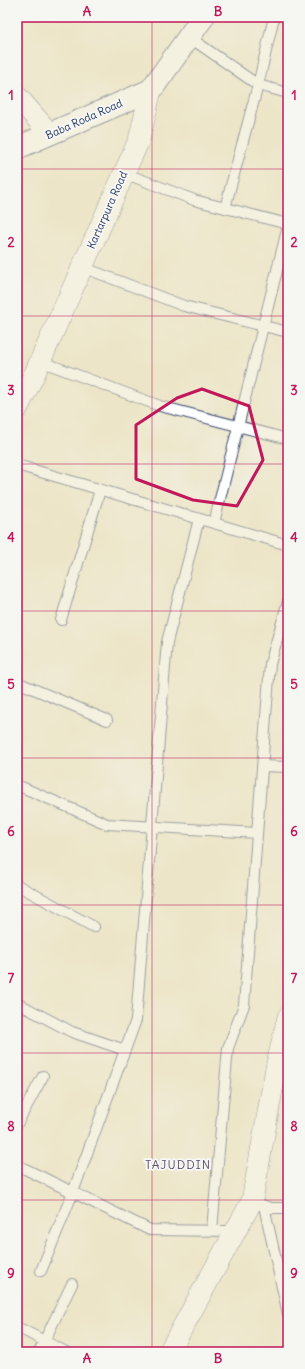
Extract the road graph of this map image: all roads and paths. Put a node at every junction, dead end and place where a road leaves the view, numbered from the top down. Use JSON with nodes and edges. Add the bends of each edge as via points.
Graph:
{"nodes":[{"id":1,"x":203,"y":17,"type":"edge"},
{"id":2,"x":274,"y":17,"type":"edge"},
{"id":3,"x":189,"y":37,"type":"junction"},
{"id":4,"x":258,"y":85,"type":"junction"},
{"id":5,"x":150,"y":90,"type":"junction"},
{"id":6,"x":288,"y":93,"type":"edge"},
{"id":7,"x":17,"y":96,"type":"edge"},
{"id":8,"x":49,"y":133,"type":"junction"},
{"id":9,"x":18,"y":150,"type":"edge"},
{"id":10,"x":124,"y":174,"type":"junction"},
{"id":11,"x":225,"y":208,"type":"junction"},
{"id":12,"x":288,"y":225,"type":"edge"},
{"id":13,"x":82,"y":267,"type":"junction"},
{"id":14,"x":263,"y":326,"type":"junction"},
{"id":15,"x":288,"y":332,"type":"edge"},
{"id":16,"x":40,"y":361,"type":"junction"},
{"id":17,"x":19,"y":402,"type":"edge"},
{"id":18,"x":238,"y":426,"type":"junction"},
{"id":19,"x":288,"y":439,"type":"edge"},
{"id":20,"x":17,"y":465,"type":"edge"},
{"id":21,"x":100,"y":490,"type":"junction"},
{"id":22,"x":199,"y":519,"type":"junction"},
{"id":23,"x":214,"y":523,"type":"junction"},
{"id":24,"x":288,"y":545,"type":"edge"},
{"id":25,"x":288,"y":601,"type":"edge"},
{"id":26,"x":61,"y":620,"type":"dead end"},
{"id":27,"x":17,"y":682,"type":"edge"},
{"id":28,"x":107,"y":720,"type":"dead end"},
{"id":29,"x":262,"y":766,"type":"junction"},
{"id":30,"x":288,"y":768,"type":"edge"},
{"id":31,"x":17,"y":785,"type":"edge"},
{"id":32,"x":152,"y":827,"type":"junction"},
{"id":33,"x":257,"y":833,"type":"junction"},
{"id":34,"x":17,"y":885,"type":"edge"},
{"id":35,"x":94,"y":926,"type":"dead end"},
{"id":36,"x":17,"y":1003,"type":"edge"},
{"id":37,"x":288,"y":1017,"type":"edge"},
{"id":38,"x":125,"y":1050,"type":"junction"},
{"id":39,"x":43,"y":1076,"type":"dead end"},
{"id":40,"x":17,"y":1124,"type":"edge"},
{"id":41,"x":17,"y":1165,"type":"edge"},
{"id":42,"x":73,"y":1192,"type":"junction"},
{"id":43,"x":258,"y":1203,"type":"junction"},
{"id":44,"x":288,"y":1208,"type":"edge"},
{"id":45,"x":212,"y":1230,"type":"junction"},
{"id":46,"x":235,"y":1231,"type":"junction"},
{"id":47,"x":41,"y":1271,"type":"dead end"},
{"id":48,"x":72,"y":1284,"type":"dead end"},
{"id":49,"x":288,"y":1314,"type":"edge"},
{"id":50,"x":17,"y":1327,"type":"edge"},
{"id":51,"x":45,"y":1341,"type":"junction"},
{"id":52,"x":40,"y":1352,"type":"edge"},
{"id":53,"x":66,"y":1352,"type":"edge"},
{"id":54,"x":169,"y":1352,"type":"edge"}],
"edges":[{"from":1,"to":3,"type":"street","name":"Kartarpura Road"},
{"from":2,"to":4,"type":"lane"},
{"from":3,"to":4,"type":"lane"},
{"from":3,"to":5,"type":"street","name":"Kartarpura Road"},
{"from":4,"to":6,"type":"lane"},
{"from":4,"to":11,"type":"lane"},
{"from":5,"to":8,"type":"street","name":"Baba Roda Road"},
{"from":5,"to":10,"type":"street","name":"Kartarpura Road","via":[[138,140]]},
{"from":7,"to":8,"type":"street"},
{"from":8,"to":9,"type":"street","name":"Baba Roda Road"},
{"from":10,"to":11,"type":"lane","via":[[194,200]]},
{"from":10,"to":13,"type":"street","name":"Kartarpura Road"},
{"from":11,"to":12,"type":"lane"},
{"from":12,"to":14,"type":"lane"},
{"from":13,"to":14,"type":"lane","via":[[184,306]]},
{"from":13,"to":16,"type":"street","name":"Kartarpura Road"},
{"from":14,"to":15,"type":"lane"},
{"from":14,"to":18,"type":"lane"},
{"from":16,"to":17,"type":"street","name":"Kartarpura Road"},
{"from":16,"to":18,"type":"lane","via":[[160,406]]},
{"from":18,"to":19,"type":"lane"},
{"from":18,"to":23,"type":"lane"},
{"from":20,"to":21,"type":"lane"},
{"from":21,"to":22,"type":"lane"},
{"from":21,"to":26,"type":"lane"},
{"from":22,"to":23,"type":"lane"},
{"from":22,"to":32,"type":"lane","via":[[167,642]]},
{"from":23,"to":24,"type":"lane"},
{"from":25,"to":29,"type":"lane","via":[[270,664]]},
{"from":27,"to":28,"type":"lane"},
{"from":29,"to":30,"type":"lane"},
{"from":29,"to":33,"type":"lane"},
{"from":31,"to":32,"type":"lane","via":[[107,824]]},
{"from":32,"to":33,"type":"lane"},
{"from":32,"to":38,"type":"lane","via":[[136,1020]]},
{"from":33,"to":45,"type":"lane","via":[[244,1005],[228,1048]]},
{"from":34,"to":35,"type":"lane"},
{"from":36,"to":38,"type":"lane","via":[[72,1032]]},
{"from":37,"to":43,"type":"street","via":[[276,1068]]},
{"from":38,"to":42,"type":"lane"},
{"from":39,"to":40,"type":"lane"},
{"from":41,"to":42,"type":"lane"},
{"from":42,"to":45,"type":"lane","via":[[150,1230]]},
{"from":42,"to":47,"type":"lane"},
{"from":43,"to":44,"type":"lane","via":[[270,1208]]},
{"from":43,"to":46,"type":"street"},
{"from":43,"to":49,"type":"lane"},
{"from":45,"to":46,"type":"lane"},
{"from":46,"to":54,"type":"street"},
{"from":48,"to":51,"type":"lane"},
{"from":50,"to":51,"type":"lane"},
{"from":51,"to":52,"type":"lane"},
{"from":51,"to":53,"type":"lane"}]}
